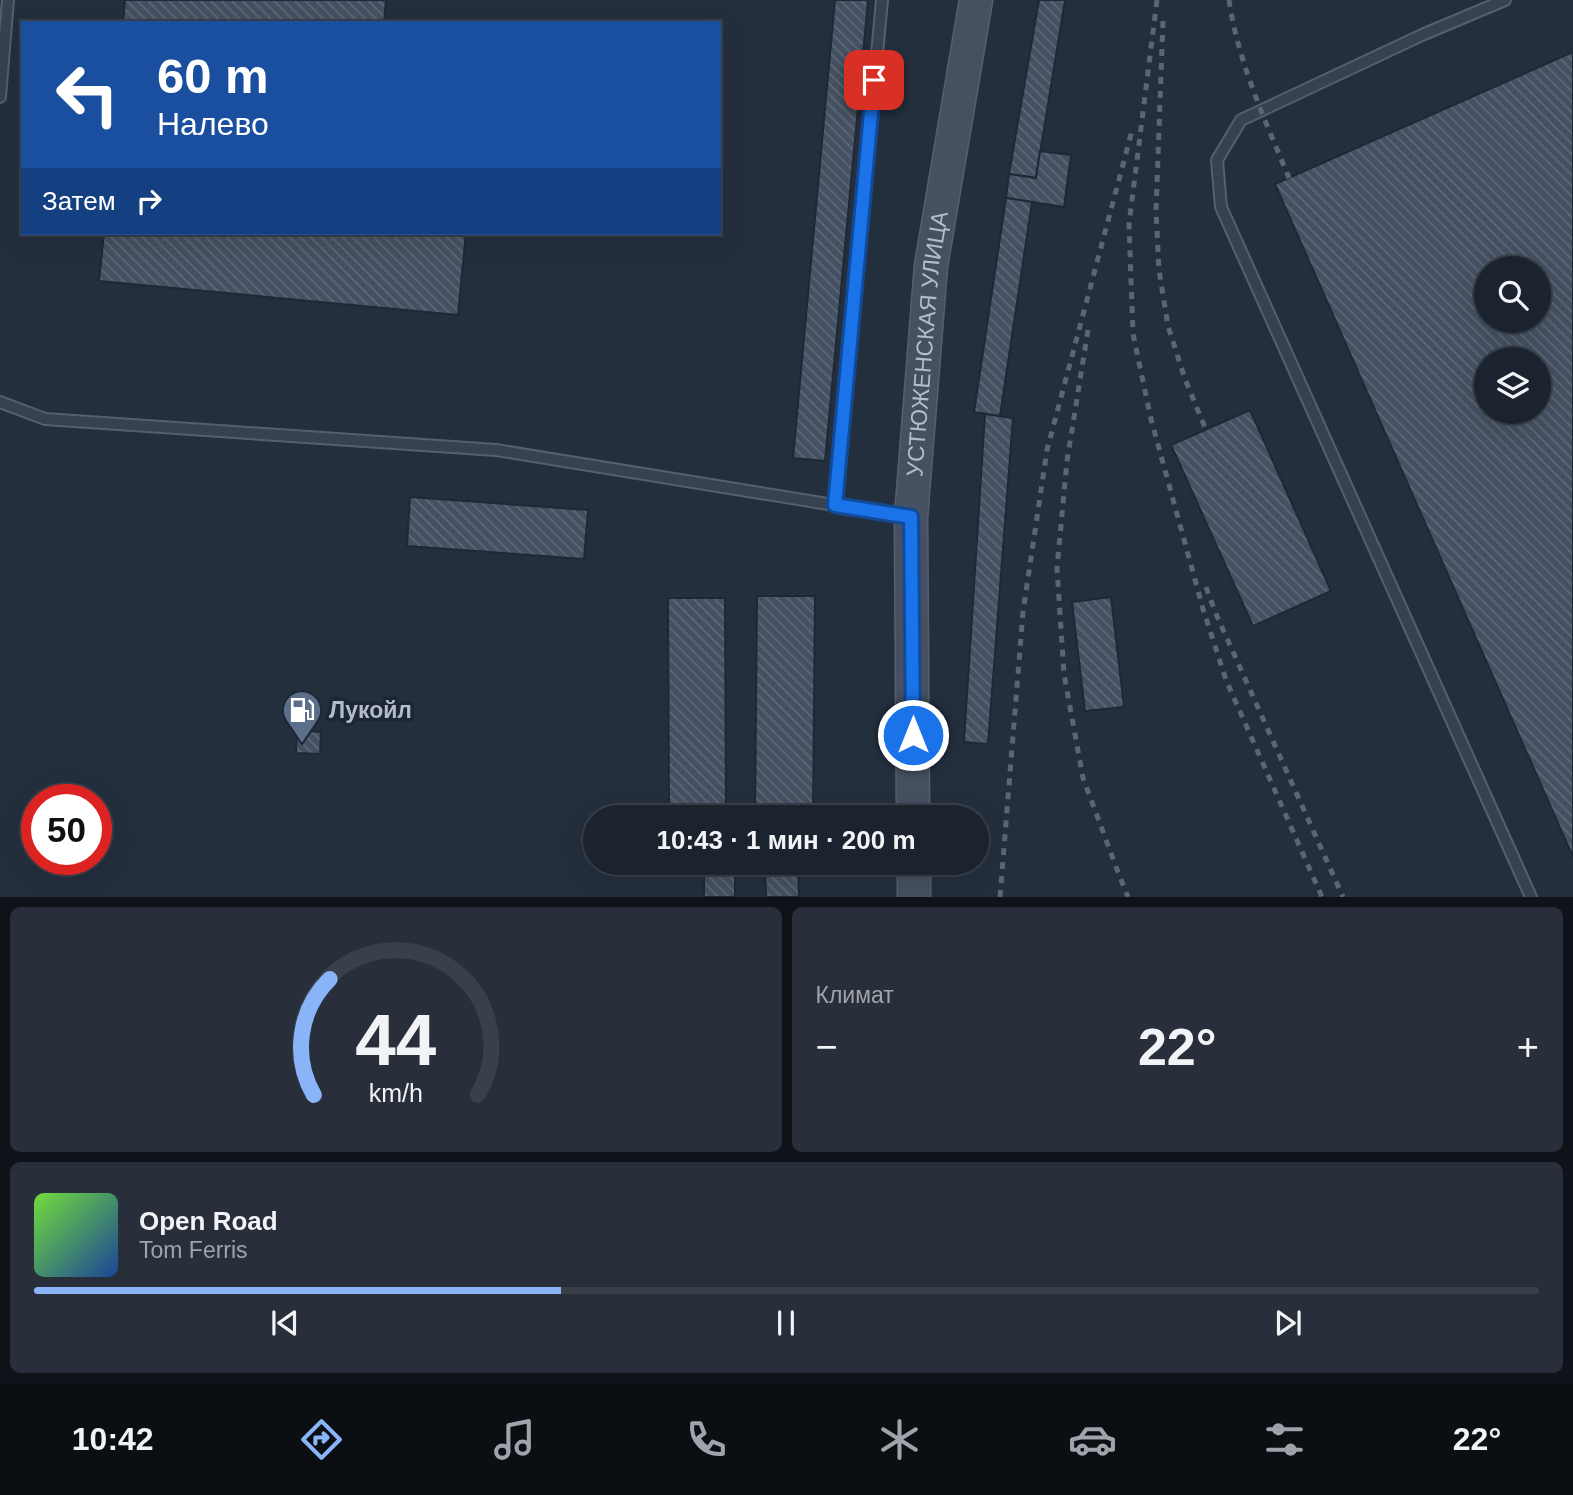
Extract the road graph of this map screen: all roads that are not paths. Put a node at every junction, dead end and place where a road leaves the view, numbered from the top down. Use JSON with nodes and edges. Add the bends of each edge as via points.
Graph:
{"nodes":[{"id":1,"x":8,"y":0,"type":"edge"},
{"id":2,"x":882,"y":0,"type":"edge"},
{"id":3,"x":976,"y":0,"type":"edge"},
{"id":4,"x":1505,"y":0,"type":"edge"},
{"id":5,"x":0,"y":97,"type":"edge"},
{"id":6,"x":0,"y":402,"type":"edge"},
{"id":7,"x":835,"y":505,"type":"junction"},
{"id":8,"x":911,"y":517,"type":"junction"},
{"id":9,"x":913,"y":805,"type":"edge"},
{"id":10,"x":914,"y":875,"type":"edge"},
{"id":11,"x":914,"y":897,"type":"edge"},
{"id":12,"x":1531,"y":897,"type":"edge"}],
"edges":[{"from":1,"to":5,"type":"lane"},
{"from":2,"to":7,"type":"lane"},
{"from":3,"to":8,"type":"main road","name":"УСТЮЖЕНСКАЯ УЛИЦА","via":[[931,266]]},
{"from":4,"to":12,"type":"lane","via":[[1241,120],[1217,160],[1221,207]]},
{"from":6,"to":7,"type":"lane","via":[[45,419],[496,450]]},
{"from":7,"to":8,"type":"lane"},
{"from":8,"to":9,"type":"main road","name":"УСТЮЖЕНСКАЯ УЛИЦА"},
{"from":10,"to":11,"type":"main road"}]}
